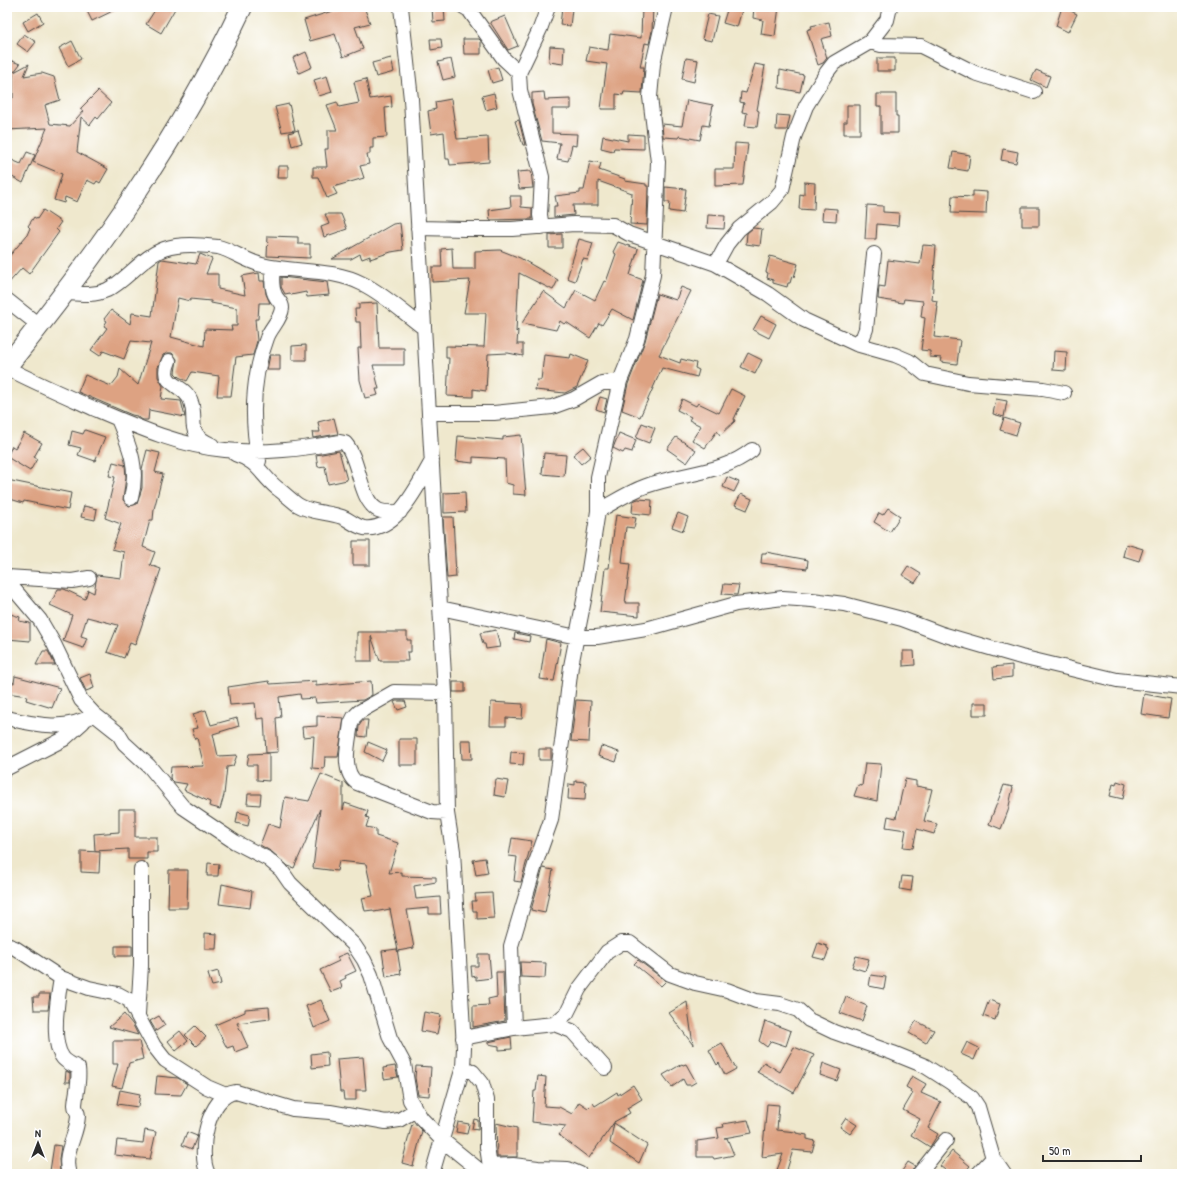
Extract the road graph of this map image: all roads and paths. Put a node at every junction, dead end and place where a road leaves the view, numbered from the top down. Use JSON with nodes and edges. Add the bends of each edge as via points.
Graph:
{"nodes":[{"id":1,"x":242,"y":7,"type":"edge"},
{"id":2,"x":401,"y":7,"type":"edge"},
{"id":3,"x":464,"y":7,"type":"edge"},
{"id":4,"x":548,"y":7,"type":"edge"},
{"id":5,"x":666,"y":7,"type":"edge"},
{"id":6,"x":890,"y":7,"type":"edge"},
{"id":7,"x":870,"y":42,"type":"junction"},
{"id":8,"x":519,"y":73,"type":"junction"},
{"id":9,"x":1034,"y":92,"type":"dead end"},
{"id":10,"x":542,"y":227,"type":"junction"},
{"id":11,"x":418,"y":228,"type":"junction"},
{"id":12,"x":655,"y":242,"type":"junction"},
{"id":13,"x":874,"y":254,"type":"dead end"},
{"id":14,"x":716,"y":264,"type":"junction"},
{"id":15,"x":273,"y":268,"type":"junction"},
{"id":16,"x":66,"y":293,"type":"junction"},
{"id":17,"x":7,"y":300,"type":"edge"},
{"id":18,"x":40,"y":326,"type":"junction"},
{"id":19,"x":424,"y":328,"type":"junction"},
{"id":20,"x":856,"y":344,"type":"junction"},
{"id":21,"x":169,"y":361,"type":"dead end"},
{"id":22,"x":7,"y":367,"type":"edge"},
{"id":23,"x":620,"y":381,"type":"junction"},
{"id":24,"x":1064,"y":393,"type":"dead end"},
{"id":25,"x":429,"y":413,"type":"junction"},
{"id":26,"x":118,"y":419,"type":"junction"},
{"id":27,"x":224,"y":450,"type":"junction"},
{"id":28,"x":752,"y":450,"type":"dead end"},
{"id":29,"x":258,"y":452,"type":"junction"},
{"id":30,"x":432,"y":461,"type":"junction"},
{"id":31,"x":261,"y":470,"type":"junction"},
{"id":32,"x":131,"y":498,"type":"dead end"},
{"id":33,"x":598,"y":511,"type":"junction"},
{"id":34,"x":400,"y":512,"type":"junction"},
{"id":35,"x":7,"y":577,"type":"edge"},
{"id":36,"x":89,"y":578,"type":"dead end"},
{"id":37,"x":7,"y":581,"type":"edge"},
{"id":38,"x":440,"y":608,"type":"junction"},
{"id":39,"x":577,"y":637,"type":"junction"},
{"id":40,"x":1182,"y":687,"type":"edge"},
{"id":41,"x":445,"y":693,"type":"junction"},
{"id":42,"x":7,"y":718,"type":"edge"},
{"id":43,"x":88,"y":718,"type":"junction"},
{"id":44,"x":7,"y":768,"type":"edge"},
{"id":45,"x":447,"y":813,"type":"junction"},
{"id":46,"x":141,"y":869,"type":"dead end"},
{"id":47,"x":7,"y":945,"type":"edge"},
{"id":48,"x":61,"y":978,"type":"junction"},
{"id":49,"x":138,"y":1015,"type":"junction"},
{"id":50,"x":554,"y":1024,"type":"junction"},
{"id":51,"x":514,"y":1028,"type":"junction"},
{"id":52,"x":463,"y":1038,"type":"junction"},
{"id":53,"x":463,"y":1067,"type":"junction"},
{"id":54,"x":605,"y":1068,"type":"dead end"},
{"id":55,"x":226,"y":1095,"type":"junction"},
{"id":56,"x":416,"y":1110,"type":"junction"},
{"id":57,"x":442,"y":1140,"type":"junction"},
{"id":58,"x":946,"y":1140,"type":"dead end"},
{"id":59,"x":993,"y":1158,"type":"junction"},
{"id":60,"x":488,"y":1171,"type":"edge"},
{"id":61,"x":69,"y":1174,"type":"edge"},
{"id":62,"x":208,"y":1174,"type":"edge"},
{"id":63,"x":432,"y":1174,"type":"edge"},
{"id":64,"x":580,"y":1174,"type":"edge"},
{"id":65,"x":919,"y":1174,"type":"edge"},
{"id":66,"x":978,"y":1174,"type":"edge"},
{"id":67,"x":1004,"y":1174,"type":"edge"}],
"edges":[{"from":1,"to":16,"type":"highway","via":[[221,50],[172,136]]},
{"from":2,"to":11,"type":"street","via":[[411,99]]},
{"from":3,"to":8,"type":"street","via":[[469,10],[504,59]]},
{"from":4,"to":8,"type":"street"},
{"from":5,"to":12,"type":"street","via":[[653,64],[650,97],[658,162]]},
{"from":6,"to":7,"type":"street","via":[[887,20]]},
{"from":7,"to":9,"type":"street","via":[[881,45],[921,46],[975,73]]},
{"from":7,"to":14,"type":"street","via":[[834,63],[827,72],[806,106],[794,137],[782,190],[772,202],[739,229]]},
{"from":8,"to":10,"type":"street","via":[[520,90],[542,177]]},
{"from":10,"to":11,"type":"street"},
{"from":10,"to":12,"type":"street","via":[[574,224],[613,225],[629,234]]},
{"from":11,"to":19,"type":"street"},
{"from":12,"to":14,"type":"street"},
{"from":12,"to":23,"type":"street","via":[[653,275],[646,306],[637,339]]},
{"from":13,"to":20,"type":"street","via":[[866,329]]},
{"from":14,"to":20,"type":"street","via":[[768,294],[804,320]]},
{"from":15,"to":16,"type":"street","via":[[248,262],[218,248],[192,244],[164,250],[148,258],[108,290],[90,294]]},
{"from":15,"to":19,"type":"street","via":[[338,276],[361,283]]},
{"from":15,"to":29,"type":"street","via":[[274,292],[282,308],[267,337],[257,375],[253,400]]},
{"from":16,"to":18,"type":"highway"},
{"from":17,"to":18,"type":"street"},
{"from":18,"to":22,"type":"highway"},
{"from":19,"to":25,"type":"street"},
{"from":20,"to":24,"type":"street","via":[[895,355],[925,374],[946,379]]},
{"from":21,"to":27,"type":"street","via":[[166,373],[169,380],[184,391],[191,401],[194,430],[200,438]]},
{"from":22,"to":26,"type":"street"},
{"from":23,"to":25,"type":"street","via":[[602,383],[574,399],[552,407],[494,413]]},
{"from":23,"to":33,"type":"street","via":[[598,477]]},
{"from":25,"to":30,"type":"street"},
{"from":26,"to":27,"type":"street","via":[[165,437]]},
{"from":26,"to":32,"type":"street","via":[[135,464],[135,485]]},
{"from":27,"to":29,"type":"street"},
{"from":27,"to":31,"type":"street","via":[[250,461]]},
{"from":28,"to":33,"type":"street","via":[[734,462],[646,486],[624,495]]},
{"from":29,"to":31,"type":"street"},
{"from":29,"to":34,"type":"street","via":[[345,443],[352,453],[369,502],[378,510]]},
{"from":30,"to":34,"type":"street"},
{"from":30,"to":38,"type":"street"},
{"from":31,"to":34,"type":"street","via":[[270,483],[299,506],[344,518],[354,525],[375,527],[389,522]]},
{"from":33,"to":39,"type":"street"},
{"from":35,"to":36,"type":"street","via":[[72,581]]},
{"from":37,"to":43,"type":"street","via":[[40,620],[82,700]]},
{"from":38,"to":39,"type":"street"},
{"from":38,"to":41,"type":"street"},
{"from":39,"to":40,"type":"street","via":[[597,637],[646,629],[736,604],[783,598],[812,600],[844,604],[902,619],[1013,655],[1110,678]]},
{"from":39,"to":51,"type":"street","via":[[551,820],[511,946]]},
{"from":41,"to":45,"type":"street"},
{"from":41,"to":45,"type":"street","via":[[394,692],[359,712],[351,723],[347,763],[348,774],[357,783],[432,812]]},
{"from":42,"to":43,"type":"street","via":[[41,725],[62,725]]},
{"from":43,"to":44,"type":"street","via":[[64,738]]},
{"from":43,"to":56,"type":"street","via":[[118,733],[124,743],[158,776],[183,807],[235,842],[268,859],[354,945],[371,974],[390,1038],[404,1064],[410,1100]]},
{"from":45,"to":52,"type":"street","via":[[453,851]]},
{"from":46,"to":49,"type":"street"},
{"from":47,"to":48,"type":"street"},
{"from":48,"to":49,"type":"street","via":[[123,996],[130,1000]]},
{"from":48,"to":61,"type":"street","via":[[56,1012],[57,1047],[62,1058],[78,1068],[79,1075],[75,1105],[78,1116],[66,1166]]},
{"from":49,"to":55,"type":"street","via":[[154,1046],[165,1060],[201,1084]]},
{"from":50,"to":51,"type":"street"},
{"from":50,"to":54,"type":"street","via":[[572,1031]]},
{"from":50,"to":59,"type":"street","via":[[567,1013],[579,989],[607,952],[621,943],[630,943],[670,974],[727,990],[744,998],[798,1010],[809,1020],[834,1032],[924,1066],[972,1098],[978,1107]]},
{"from":51,"to":52,"type":"street"},
{"from":52,"to":53,"type":"street"},
{"from":53,"to":57,"type":"street"},
{"from":53,"to":60,"type":"street","via":[[473,1072],[482,1084],[487,1100]]},
{"from":55,"to":56,"type":"street","via":[[236,1092],[293,1109],[330,1112],[386,1122],[399,1120]]},
{"from":55,"to":62,"type":"street","via":[[212,1114],[204,1139],[203,1154]]},
{"from":56,"to":57,"type":"street"},
{"from":57,"to":60,"type":"street"},
{"from":57,"to":63,"type":"street"},
{"from":58,"to":65,"type":"street"},
{"from":59,"to":66,"type":"street"},
{"from":59,"to":67,"type":"street"},
{"from":60,"to":64,"type":"street","via":[[513,1165],[568,1169]]}]}
